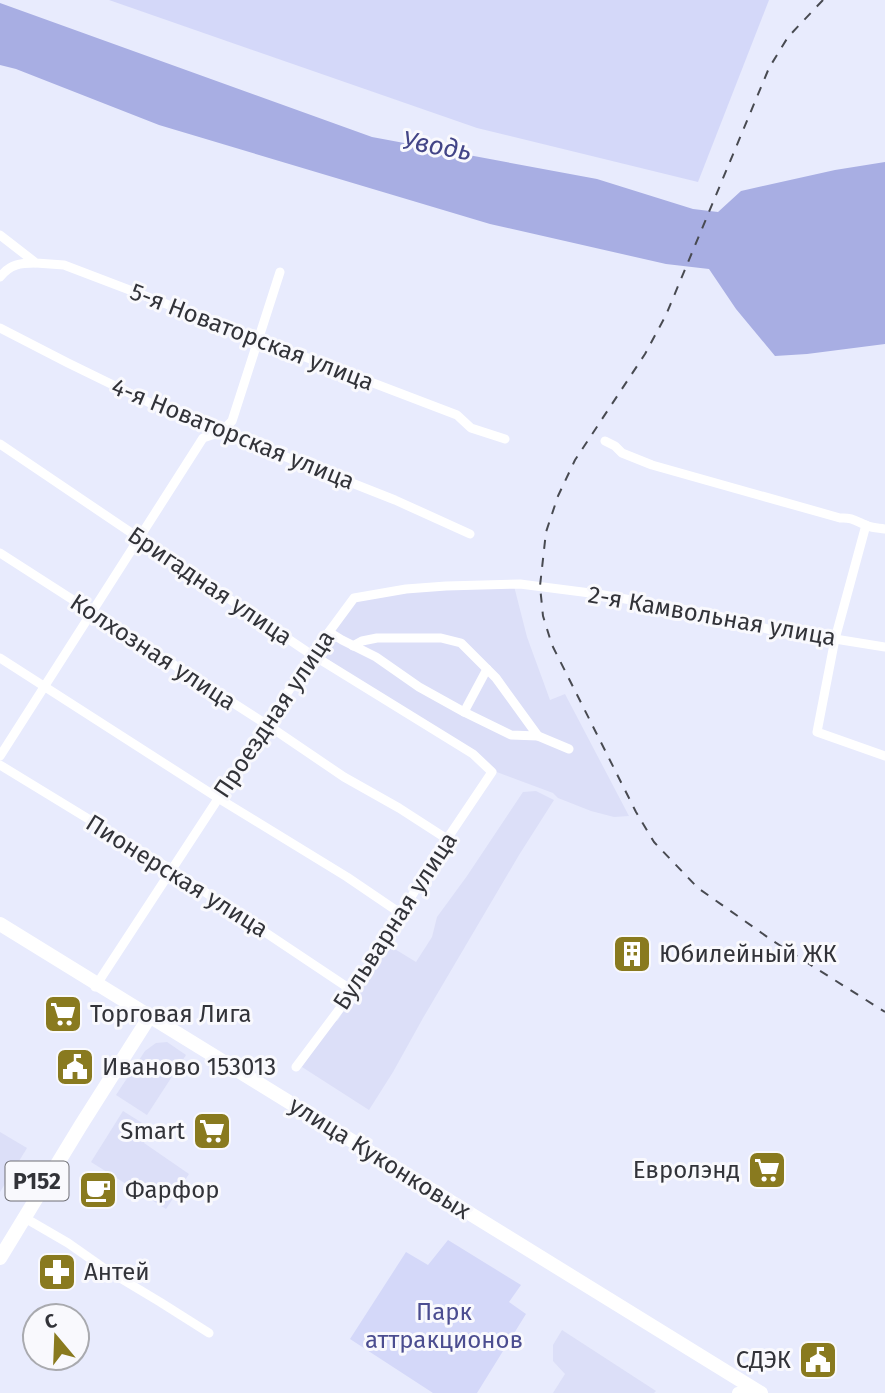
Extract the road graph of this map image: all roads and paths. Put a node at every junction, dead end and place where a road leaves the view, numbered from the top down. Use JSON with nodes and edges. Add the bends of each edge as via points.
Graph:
{"nodes":[{"id":1,"x":0,"y":235,"type":"edge"},
{"id":2,"x":36,"y":263,"type":"junction"},
{"id":3,"x":280,"y":272,"type":"dead end"},
{"id":4,"x":0,"y":277,"type":"edge"},
{"id":5,"x":0,"y":328,"type":"edge"},
{"id":6,"x":258,"y":338,"type":"junction"},
{"id":7,"x":221,"y":432,"type":"junction"},
{"id":8,"x":505,"y":439,"type":"dead end"},
{"id":9,"x":605,"y":441,"type":"dead end"},
{"id":10,"x":0,"y":444,"type":"edge"},
{"id":11,"x":866,"y":525,"type":"junction"},
{"id":12,"x":885,"y":529,"type":"edge"},
{"id":13,"x":470,"y":534,"type":"dead end"},
{"id":14,"x":139,"y":539,"type":"junction"},
{"id":15,"x":0,"y":553,"type":"edge"},
{"id":16,"x":540,"y":586,"type":"joint"},
{"id":17,"x":92,"y":613,"type":"junction"},
{"id":18,"x":329,"y":632,"type":"junction"},
{"id":19,"x":835,"y":639,"type":"junction"},
{"id":20,"x":353,"y":646,"type":"junction"},
{"id":21,"x":885,"y":647,"type":"edge"},
{"id":22,"x":312,"y":655,"type":"junction"},
{"id":23,"x":0,"y":658,"type":"edge"},
{"id":24,"x":487,"y":669,"type":"junction"},
{"id":25,"x":44,"y":687,"type":"junction"},
{"id":26,"x":464,"y":712,"type":"junction"},
{"id":27,"x":267,"y":724,"type":"junction"},
{"id":28,"x":538,"y":736,"type":"junction"},
{"id":29,"x":569,"y":749,"type":"dead end"},
{"id":30,"x":0,"y":756,"type":"edge"},
{"id":31,"x":885,"y":756,"type":"edge"},
{"id":32,"x":0,"y":765,"type":"edge"},
{"id":33,"x":492,"y":772,"type":"joint"},
{"id":34,"x":218,"y":798,"type":"junction"},
{"id":35,"x":447,"y":839,"type":"junction"},
{"id":36,"x":172,"y":870,"type":"junction"},
{"id":37,"x":400,"y":913,"type":"junction"},
{"id":38,"x":0,"y":924,"type":"edge"},
{"id":39,"x":0,"y":930,"type":"edge"},
{"id":40,"x":96,"y":986,"type":"junction"},
{"id":41,"x":353,"y":991,"type":"junction"},
{"id":42,"x":145,"y":1017,"type":"junction"},
{"id":43,"x":296,"y":1067,"type":"dead end"},
{"id":44,"x":355,"y":1146,"type":"junction"},
{"id":45,"x":21,"y":1216,"type":"junction"},
{"id":46,"x":0,"y":1240,"type":"edge"},
{"id":47,"x":0,"y":1258,"type":"edge"},
{"id":48,"x":209,"y":1333,"type":"dead end"},
{"id":49,"x":747,"y":1392,"type":"edge"}],
"edges":[{"from":1,"to":2,"type":"street"},
{"from":2,"to":4,"type":"street","via":[[19,263]]},
{"from":2,"to":6,"type":"street","name":"5-я Новаторская улица","via":[[64,265]]},
{"from":3,"to":6,"type":"street"},
{"from":5,"to":7,"type":"street","name":"4-я Новаторская улица","via":[[152,404]]},
{"from":6,"to":7,"type":"street","via":[[232,421]]},
{"from":6,"to":8,"type":"street","name":"5-я Новаторская улица","via":[[457,415],[471,428]]},
{"from":7,"to":13,"type":"street","name":"4-я Новаторская улица"},
{"from":7,"to":14,"type":"street","via":[[203,438]]},
{"from":9,"to":11,"type":"street","via":[[652,466]]},
{"from":10,"to":14,"type":"street","name":"Бригадная улица"},
{"from":11,"to":12,"type":"street"},
{"from":11,"to":19,"type":"street"},
{"from":14,"to":17,"type":"street"},
{"from":14,"to":22,"type":"street","name":"Бригадная улица"},
{"from":15,"to":17,"type":"street","name":"Колхозная улица"},
{"from":16,"to":18,"type":"street","name":"Проездная улица","via":[[446,586],[354,598]]},
{"from":16,"to":19,"type":"street","name":"2-я Камвольная улица","via":[[719,616],[790,635]]},
{"from":17,"to":25,"type":"street"},
{"from":17,"to":27,"type":"street","name":"Колхозная улица"},
{"from":18,"to":20,"type":"street"},
{"from":18,"to":22,"type":"street","name":"Проездная улица"},
{"from":19,"to":21,"type":"street","name":"2-я Камвольная улица"},
{"from":19,"to":31,"type":"street","via":[[817,732]]},
{"from":20,"to":24,"type":"street","via":[[377,638],[441,638],[461,643]]},
{"from":20,"to":26,"type":"street"},
{"from":22,"to":27,"type":"street","name":"Проездная улица"},
{"from":22,"to":33,"type":"street","name":"Бригадная улица","via":[[472,754]]},
{"from":23,"to":25,"type":"street"},
{"from":24,"to":26,"type":"street"},
{"from":24,"to":28,"type":"street"},
{"from":25,"to":30,"type":"street"},
{"from":25,"to":34,"type":"street"},
{"from":26,"to":28,"type":"street","via":[[511,735]]},
{"from":27,"to":34,"type":"street","name":"Проездная улица"},
{"from":27,"to":35,"type":"street","name":"Колхозная улица"},
{"from":28,"to":29,"type":"street"},
{"from":32,"to":36,"type":"street","name":"Пионерская улица"},
{"from":33,"to":35,"type":"street","name":"Бульварная улица"},
{"from":34,"to":36,"type":"street","name":"Проездная улица"},
{"from":34,"to":37,"type":"street"},
{"from":35,"to":37,"type":"street","name":"Бульварная улица"},
{"from":36,"to":40,"type":"street","name":"Проездная улица"},
{"from":36,"to":41,"type":"street","name":"Пионерская улица"},
{"from":37,"to":41,"type":"street","name":"Бульварная улица"},
{"from":38,"to":40,"type":"main road","name":"улица Куконковых"},
{"from":39,"to":40,"type":"main road","name":"улица Куконковых"},
{"from":40,"to":42,"type":"main road","name":"улица Куконковых"},
{"from":41,"to":43,"type":"street","name":"Бульварная улица"},
{"from":42,"to":44,"type":"main road","name":"улица Куконковых"},
{"from":42,"to":45,"type":"main road","number":"Р152","via":[[74,1121]]},
{"from":44,"to":49,"type":"main road","name":"улица Куконковых"},
{"from":44,"to":49,"type":"main road","name":"улица Куконковых"},
{"from":45,"to":46,"type":"main road","number":"Р152"},
{"from":45,"to":47,"type":"main road","number":"Р152"},
{"from":45,"to":48,"type":"street"}]}
